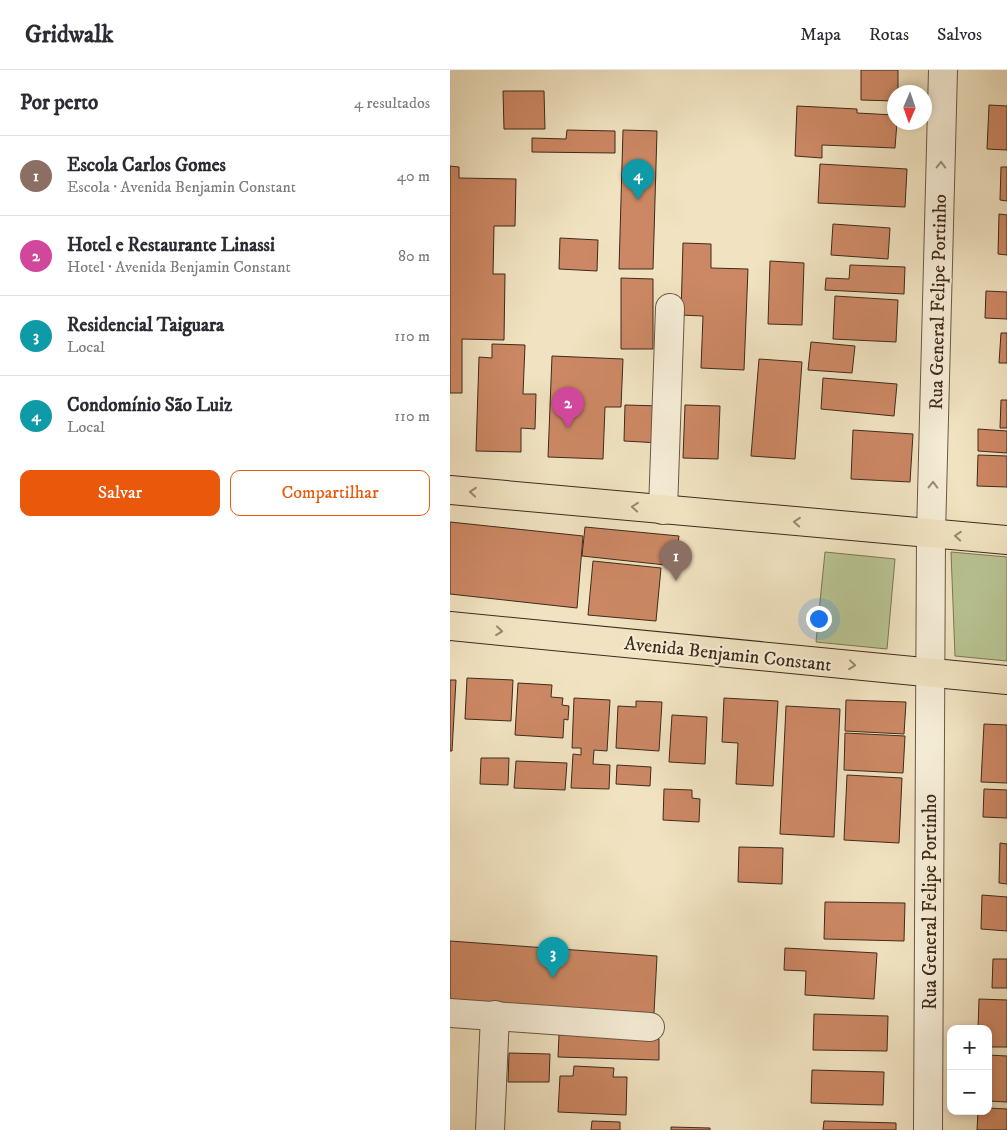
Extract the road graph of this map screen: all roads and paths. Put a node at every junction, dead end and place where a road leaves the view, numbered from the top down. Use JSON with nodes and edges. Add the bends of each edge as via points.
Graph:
{"nodes":[{"id":1,"x":943,"y":70,"type":"edge"},
{"id":2,"x":670,"y":308,"type":"dead end"},
{"id":3,"x":450,"y":490,"type":"edge"},
{"id":4,"x":663,"y":510,"type":"junction"},
{"id":5,"x":931,"y":534,"type":"junction"},
{"id":6,"x":1007,"y":540,"type":"edge"},
{"id":7,"x":450,"y":626,"type":"edge"},
{"id":8,"x":930,"y":673,"type":"junction"},
{"id":9,"x":1007,"y":680,"type":"edge"},
{"id":10,"x":450,"y":1013,"type":"edge"},
{"id":11,"x":495,"y":1015,"type":"junction"},
{"id":12,"x":650,"y":1027,"type":"dead end"},
{"id":13,"x":490,"y":1130,"type":"edge"},
{"id":14,"x":928,"y":1130,"type":"edge"}],
"edges":[{"from":5,"to":1,"type":"street","name":"Rua General Felipe Portinho","one_way":true},
{"from":2,"to":4,"type":"street"},
{"from":4,"to":3,"type":"main road","one_way":true},
{"from":5,"to":4,"type":"main road","one_way":true},
{"from":6,"to":5,"type":"main road","one_way":true},
{"from":5,"to":8,"type":"street","name":"Rua General Felipe Portinho"},
{"from":7,"to":8,"type":"main road","name":"Avenida Benjamin Constant","one_way":true},
{"from":8,"to":9,"type":"main road","name":"Avenida Benjamin Constant"},
{"from":8,"to":14,"type":"street","name":"Rua General Felipe Portinho"},
{"from":10,"to":11,"type":"street"},
{"from":11,"to":12,"type":"street"},
{"from":11,"to":13,"type":"street"}]}
